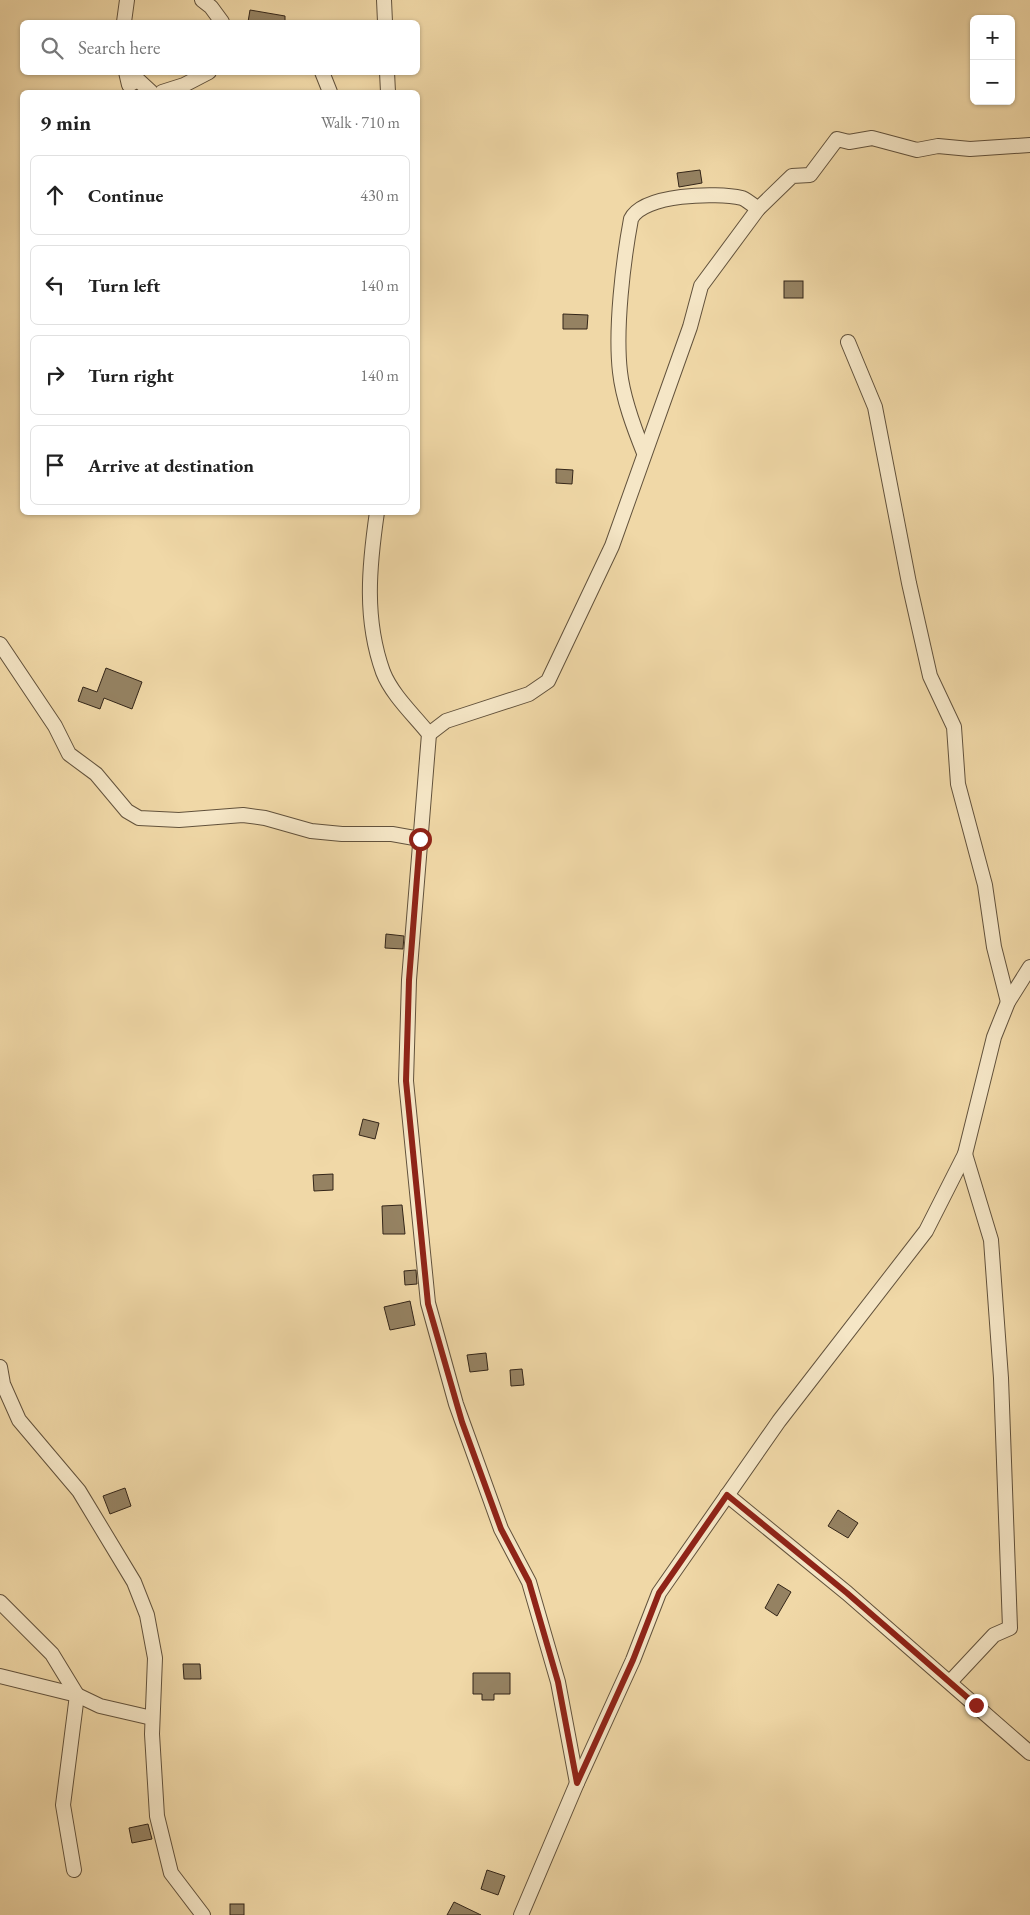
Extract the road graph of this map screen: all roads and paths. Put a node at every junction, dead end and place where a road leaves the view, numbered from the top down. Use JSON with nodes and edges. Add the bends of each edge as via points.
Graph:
{"nodes":[{"id":1,"x":127,"y":0,"type":"edge"},
{"id":2,"x":202,"y":0,"type":"edge"},
{"id":3,"x":384,"y":0,"type":"edge"},
{"id":4,"x":124,"y":20,"type":"edge"},
{"id":5,"x":221,"y":20,"type":"edge"},
{"id":6,"x":385,"y":20,"type":"edge"},
{"id":7,"x":127,"y":75,"type":"edge"},
{"id":8,"x":203,"y":75,"type":"edge"},
{"id":9,"x":323,"y":75,"type":"edge"},
{"id":10,"x":386,"y":75,"type":"edge"},
{"id":11,"x":149,"y":90,"type":"edge"},
{"id":12,"x":168,"y":90,"type":"edge"},
{"id":13,"x":329,"y":90,"type":"edge"},
{"id":14,"x":388,"y":90,"type":"edge"},
{"id":15,"x":1030,"y":145,"type":"edge"},
{"id":16,"x":758,"y":209,"type":"junction"},
{"id":17,"x":848,"y":342,"type":"dead end"},
{"id":18,"x":644,"y":453,"type":"junction"},
{"id":19,"x":376,"y":515,"type":"edge"},
{"id":20,"x":0,"y":644,"type":"edge"},
{"id":21,"x":429,"y":734,"type":"junction"},
{"id":22,"x":420,"y":839,"type":"junction"},
{"id":23,"x":1030,"y":967,"type":"edge"},
{"id":24,"x":1008,"y":1002,"type":"junction"},
{"id":25,"x":965,"y":1154,"type":"junction"},
{"id":26,"x":0,"y":1368,"type":"edge"},
{"id":27,"x":727,"y":1495,"type":"junction"},
{"id":28,"x":0,"y":1602,"type":"edge"},
{"id":29,"x":0,"y":1676,"type":"edge"},
{"id":30,"x":950,"y":1682,"type":"junction"},
{"id":31,"x":77,"y":1695,"type":"junction"},
{"id":32,"x":152,"y":1718,"type":"junction"},
{"id":33,"x":1030,"y":1753,"type":"edge"},
{"id":34,"x":577,"y":1783,"type":"junction"},
{"id":35,"x":74,"y":1870,"type":"dead end"},
{"id":36,"x":203,"y":1915,"type":"edge"},
{"id":37,"x":522,"y":1915,"type":"edge"}],
"edges":[{"from":1,"to":4,"type":"street"},
{"from":2,"to":5,"type":"street"},
{"from":3,"to":6,"type":"street"},
{"from":7,"to":11,"type":"street","via":[[129,85],[138,80]]},
{"from":8,"to":12,"type":"street"},
{"from":9,"to":13,"type":"street"},
{"from":10,"to":14,"type":"street"},
{"from":15,"to":16,"type":"street","via":[[970,149],[938,146],[917,150],[872,138],[849,142],[838,139],[810,175],[792,176]]},
{"from":16,"to":18,"type":"street","via":[[701,286],[690,327]]},
{"from":16,"to":18,"type":"street","via":[[744,198],[687,197],[648,203],[635,211],[631,219],[619,329],[620,373]]},
{"from":17,"to":24,"type":"street","via":[[875,407],[930,676],[954,727],[958,784],[985,885],[994,947]]},
{"from":18,"to":21,"type":"street","via":[[612,546],[548,681],[529,694],[446,721]]},
{"from":19,"to":21,"type":"street","via":[[368,600],[377,647],[384,674]]},
{"from":20,"to":22,"type":"street","via":[[55,726],[69,754],[96,774],[127,810],[140,818],[178,820],[243,815],[311,831],[392,834]]},
{"from":21,"to":22,"type":"street"},
{"from":22,"to":34,"type":"street","via":[[409,980],[406,1081],[428,1304],[462,1422],[501,1529],[529,1582],[558,1682]]},
{"from":23,"to":24,"type":"street"},
{"from":24,"to":25,"type":"street","via":[[994,1037]]},
{"from":25,"to":27,"type":"street","via":[[926,1231],[779,1421]]},
{"from":25,"to":30,"type":"street","via":[[991,1240],[1001,1378],[1010,1628],[994,1635]]},
{"from":26,"to":32,"type":"street","via":[[3,1384],[19,1420],[79,1492],[134,1582],[147,1615],[155,1658]]},
{"from":27,"to":30,"type":"street"},
{"from":27,"to":34,"type":"street","via":[[659,1593],[633,1660]]},
{"from":28,"to":31,"type":"street","via":[[52,1654]]},
{"from":29,"to":31,"type":"street"},
{"from":30,"to":33,"type":"street"},
{"from":31,"to":32,"type":"street","via":[[100,1706]]},
{"from":31,"to":35,"type":"street","via":[[62,1805]]},
{"from":32,"to":36,"type":"street","via":[[157,1816],[171,1873]]},
{"from":34,"to":37,"type":"street"}]}
